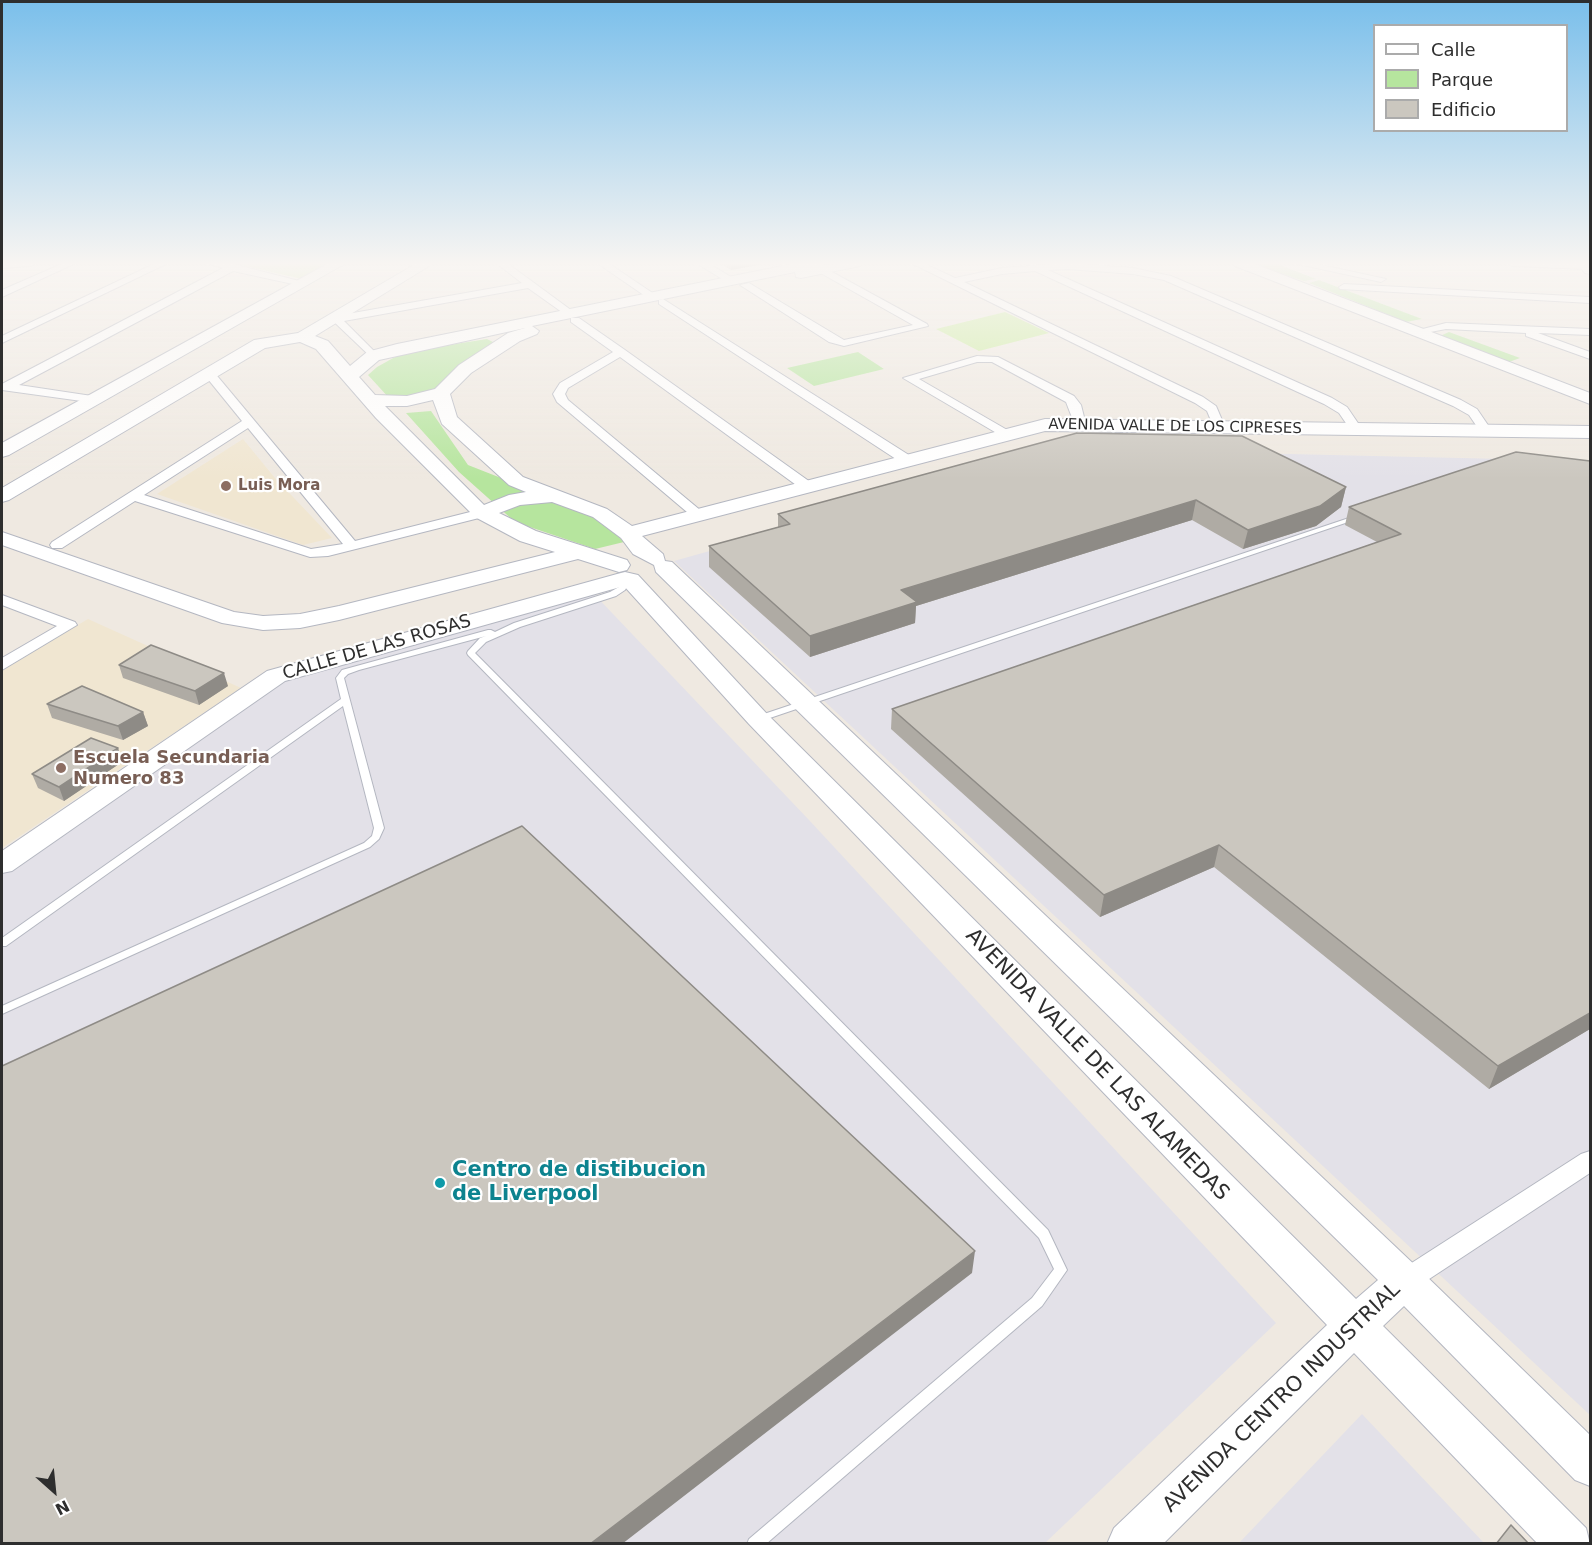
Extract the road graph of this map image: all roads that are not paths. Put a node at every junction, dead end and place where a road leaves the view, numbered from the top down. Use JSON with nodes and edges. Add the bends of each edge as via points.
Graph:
{"nodes":[{"id":1,"x":103,"y":335,"type":"edge"},
{"id":2,"x":208,"y":335,"type":"edge"},
{"id":3,"x":306,"y":335,"type":"edge"},
{"id":4,"x":352,"y":335,"type":"edge"},
{"id":5,"x":486,"y":335,"type":"edge"},
{"id":6,"x":505,"y":335,"type":"edge"},
{"id":7,"x":598,"y":335,"type":"edge"},
{"id":8,"x":713,"y":335,"type":"edge"},
{"id":9,"x":825,"y":335,"type":"edge"},
{"id":10,"x":881,"y":335,"type":"edge"},
{"id":11,"x":1066,"y":335,"type":"edge"},
{"id":12,"x":1183,"y":335,"type":"edge"},
{"id":13,"x":1303,"y":335,"type":"edge"},
{"id":14,"x":1428,"y":335,"type":"edge"},
{"id":15,"x":1469,"y":335,"type":"edge"},
{"id":16,"x":1533,"y":335,"type":"edge"},
{"id":17,"x":302,"y":337,"type":"junction"},
{"id":18,"x":621,"y":352,"type":"junction"},
{"id":19,"x":373,"y":356,"type":"junction"},
{"id":20,"x":1590,"y":356,"type":"edge"},
{"id":21,"x":209,"y":373,"type":"junction"},
{"id":22,"x":349,"y":376,"type":"junction"},
{"id":23,"x":1590,"y":382,"type":"edge"},
{"id":24,"x":4,"y":387,"type":"edge"},
{"id":25,"x":1590,"y":399,"type":"edge"},
{"id":26,"x":92,"y":400,"type":"junction"},
{"id":27,"x":442,"y":400,"type":"junction"},
{"id":28,"x":376,"y":407,"type":"junction"},
{"id":29,"x":249,"y":422,"type":"junction"},
{"id":30,"x":1080,"y":425,"type":"junction"},
{"id":31,"x":1220,"y":427,"type":"junction"},
{"id":32,"x":1356,"y":429,"type":"junction"},
{"id":33,"x":1486,"y":431,"type":"junction"},
{"id":34,"x":1590,"y":432,"type":"edge"},
{"id":35,"x":1005,"y":434,"type":"junction"},
{"id":36,"x":2,"y":450,"type":"edge"},
{"id":37,"x":907,"y":460,"type":"junction"},
{"id":38,"x":808,"y":486,"type":"junction"},
{"id":39,"x":2,"y":496,"type":"edge"},
{"id":40,"x":134,"y":496,"type":"junction"},
{"id":41,"x":554,"y":496,"type":"junction"},
{"id":42,"x":482,"y":513,"type":"junction"},
{"id":43,"x":699,"y":515,"type":"junction"},
{"id":44,"x":1360,"y":516,"type":"edge"},
{"id":45,"x":629,"y":533,"type":"junction"},
{"id":46,"x":2,"y":538,"type":"edge"},
{"id":47,"x":57,"y":545,"type":"dead end"},
{"id":48,"x":352,"y":546,"type":"junction"},
{"id":49,"x":576,"y":553,"type":"junction"},
{"id":50,"x":659,"y":563,"type":"junction"},
{"id":51,"x":625,"y":576,"type":"junction"},
{"id":52,"x":2,"y":600,"type":"edge"},
{"id":53,"x":517,"y":625,"type":"junction"},
{"id":54,"x":2,"y":665,"type":"edge"},
{"id":55,"x":346,"y":700,"type":"junction"},
{"id":56,"x":805,"y":703,"type":"junction"},
{"id":57,"x":758,"y":719,"type":"junction"},
{"id":58,"x":2,"y":864,"type":"edge"},
{"id":59,"x":2,"y":943,"type":"edge"},
{"id":60,"x":2,"y":1010,"type":"edge"},
{"id":61,"x":1590,"y":1161,"type":"edge"},
{"id":62,"x":1405,"y":1281,"type":"junction"},
{"id":63,"x":1354,"y":1326,"type":"junction"},
{"id":64,"x":1590,"y":1465,"type":"edge"},
{"id":65,"x":754,"y":1544,"type":"edge"},
{"id":66,"x":1130,"y":1544,"type":"edge"},
{"id":67,"x":1570,"y":1544,"type":"edge"}],
"edges":[{"from":1,"to":24,"type":"street"},
{"from":2,"to":26,"type":"street"},
{"from":3,"to":17,"type":"street"},
{"from":4,"to":19,"type":"street"},
{"from":5,"to":19,"type":"street","via":[[414,345]]},
{"from":6,"to":27,"type":"street","via":[[465,369]]},
{"from":7,"to":18,"type":"street"},
{"from":8,"to":37,"type":"street"},
{"from":9,"to":10,"type":"street","via":[[844,343]]},
{"from":11,"to":31,"type":"street","via":[[1199,400],[1212,409]]},
{"from":12,"to":32,"type":"street","via":[[1328,401],[1343,410]]},
{"from":13,"to":33,"type":"street","via":[[1457,402],[1473,412]]},
{"from":14,"to":25,"type":"street"},
{"from":15,"to":23,"type":"street"},
{"from":16,"to":20,"type":"street"},
{"from":17,"to":21,"type":"street","via":[[260,344]]},
{"from":17,"to":22,"type":"street","via":[[322,345]]},
{"from":18,"to":38,"type":"street"},
{"from":18,"to":43,"type":"street","via":[[564,386],[559,394],[563,402]]},
{"from":19,"to":22,"type":"street"},
{"from":21,"to":29,"type":"street"},
{"from":21,"to":39,"type":"street"},
{"from":22,"to":28,"type":"street"},
{"from":24,"to":26,"type":"street"},
{"from":26,"to":36,"type":"street"},
{"from":27,"to":28,"type":"street","via":[[410,408]]},
{"from":27,"to":41,"type":"street","via":[[449,420],[516,481]]},
{"from":28,"to":42,"type":"street"},
{"from":29,"to":40,"type":"street"},
{"from":29,"to":48,"type":"street"},
{"from":30,"to":31,"type":"street","name":"AVENIDA VALLE DE LOS CIPRESES"},
{"from":30,"to":35,"type":"street","name":"AVENIDA VALLE DE LOS CIPRESES","via":[[1045,425]]},
{"from":30,"to":35,"type":"street","via":[[1070,399],[994,359],[976,359],[909,378]]},
{"from":31,"to":32,"type":"street","name":"AVENIDA VALLE DE LOS CIPRESES"},
{"from":32,"to":33,"type":"street","name":"AVENIDA VALLE DE LOS CIPRESES"},
{"from":33,"to":34,"type":"street","name":"AVENIDA VALLE DE LOS CIPRESES"},
{"from":35,"to":37,"type":"street","name":"AVENIDA VALLE DE LOS CIPRESES"},
{"from":37,"to":38,"type":"street","name":"AVENIDA VALLE DE LOS CIPRESES"},
{"from":38,"to":43,"type":"street","name":"AVENIDA VALLE DE LOS CIPRESES"},
{"from":40,"to":47,"type":"street"},
{"from":40,"to":48,"type":"street","via":[[310,553]]},
{"from":41,"to":42,"type":"street","via":[[516,500]]},
{"from":41,"to":45,"type":"street","via":[[600,513]]},
{"from":42,"to":48,"type":"street"},
{"from":42,"to":49,"type":"street"},
{"from":43,"to":45,"type":"street","name":"AVENIDA VALLE DE LOS CIPRESES"},
{"from":44,"to":56,"type":"lane"},
{"from":45,"to":50,"type":"street"},
{"from":46,"to":49,"type":"street","via":[[230,618],[263,623],[339,613]]},
{"from":49,"to":51,"type":"street"},
{"from":50,"to":51,"type":"street","name":"CALLE DE LAS ROSAS","via":[[662,574],[651,579]]},
{"from":50,"to":56,"type":"street"},
{"from":51,"to":53,"type":"lane","via":[[622,588],[607,597]]},
{"from":51,"to":57,"type":"street","name":"AVENIDA VALLE DE LAS ALAMEDAS"},
{"from":51,"to":58,"type":"street","name":"CALLE DE LAS ROSAS","via":[[276,676]]},
{"from":52,"to":54,"type":"street","via":[[69,625]]},
{"from":53,"to":55,"type":"lane","via":[[345,672],[340,678]]},
{"from":53,"to":65,"type":"lane","via":[[483,640],[471,653],[1044,1234],[1061,1270],[1037,1302]]},
{"from":55,"to":59,"type":"lane"},
{"from":55,"to":60,"type":"lane","via":[[379,828],[372,841]]},
{"from":56,"to":57,"type":"lane"},
{"from":56,"to":62,"type":"street"},
{"from":57,"to":63,"type":"street","name":"AVENIDA VALLE DE LAS ALAMEDAS"},
{"from":61,"to":62,"type":"street","name":"AVENIDA CENTRO INDUSTRIAL"},
{"from":62,"to":63,"type":"street","name":"AVENIDA CENTRO INDUSTRIAL"},
{"from":62,"to":64,"type":"street"},
{"from":63,"to":66,"type":"street","name":"AVENIDA CENTRO INDUSTRIAL"},
{"from":63,"to":67,"type":"street","name":"AVENIDA VALLE DE LAS ALAMEDAS"}]}
